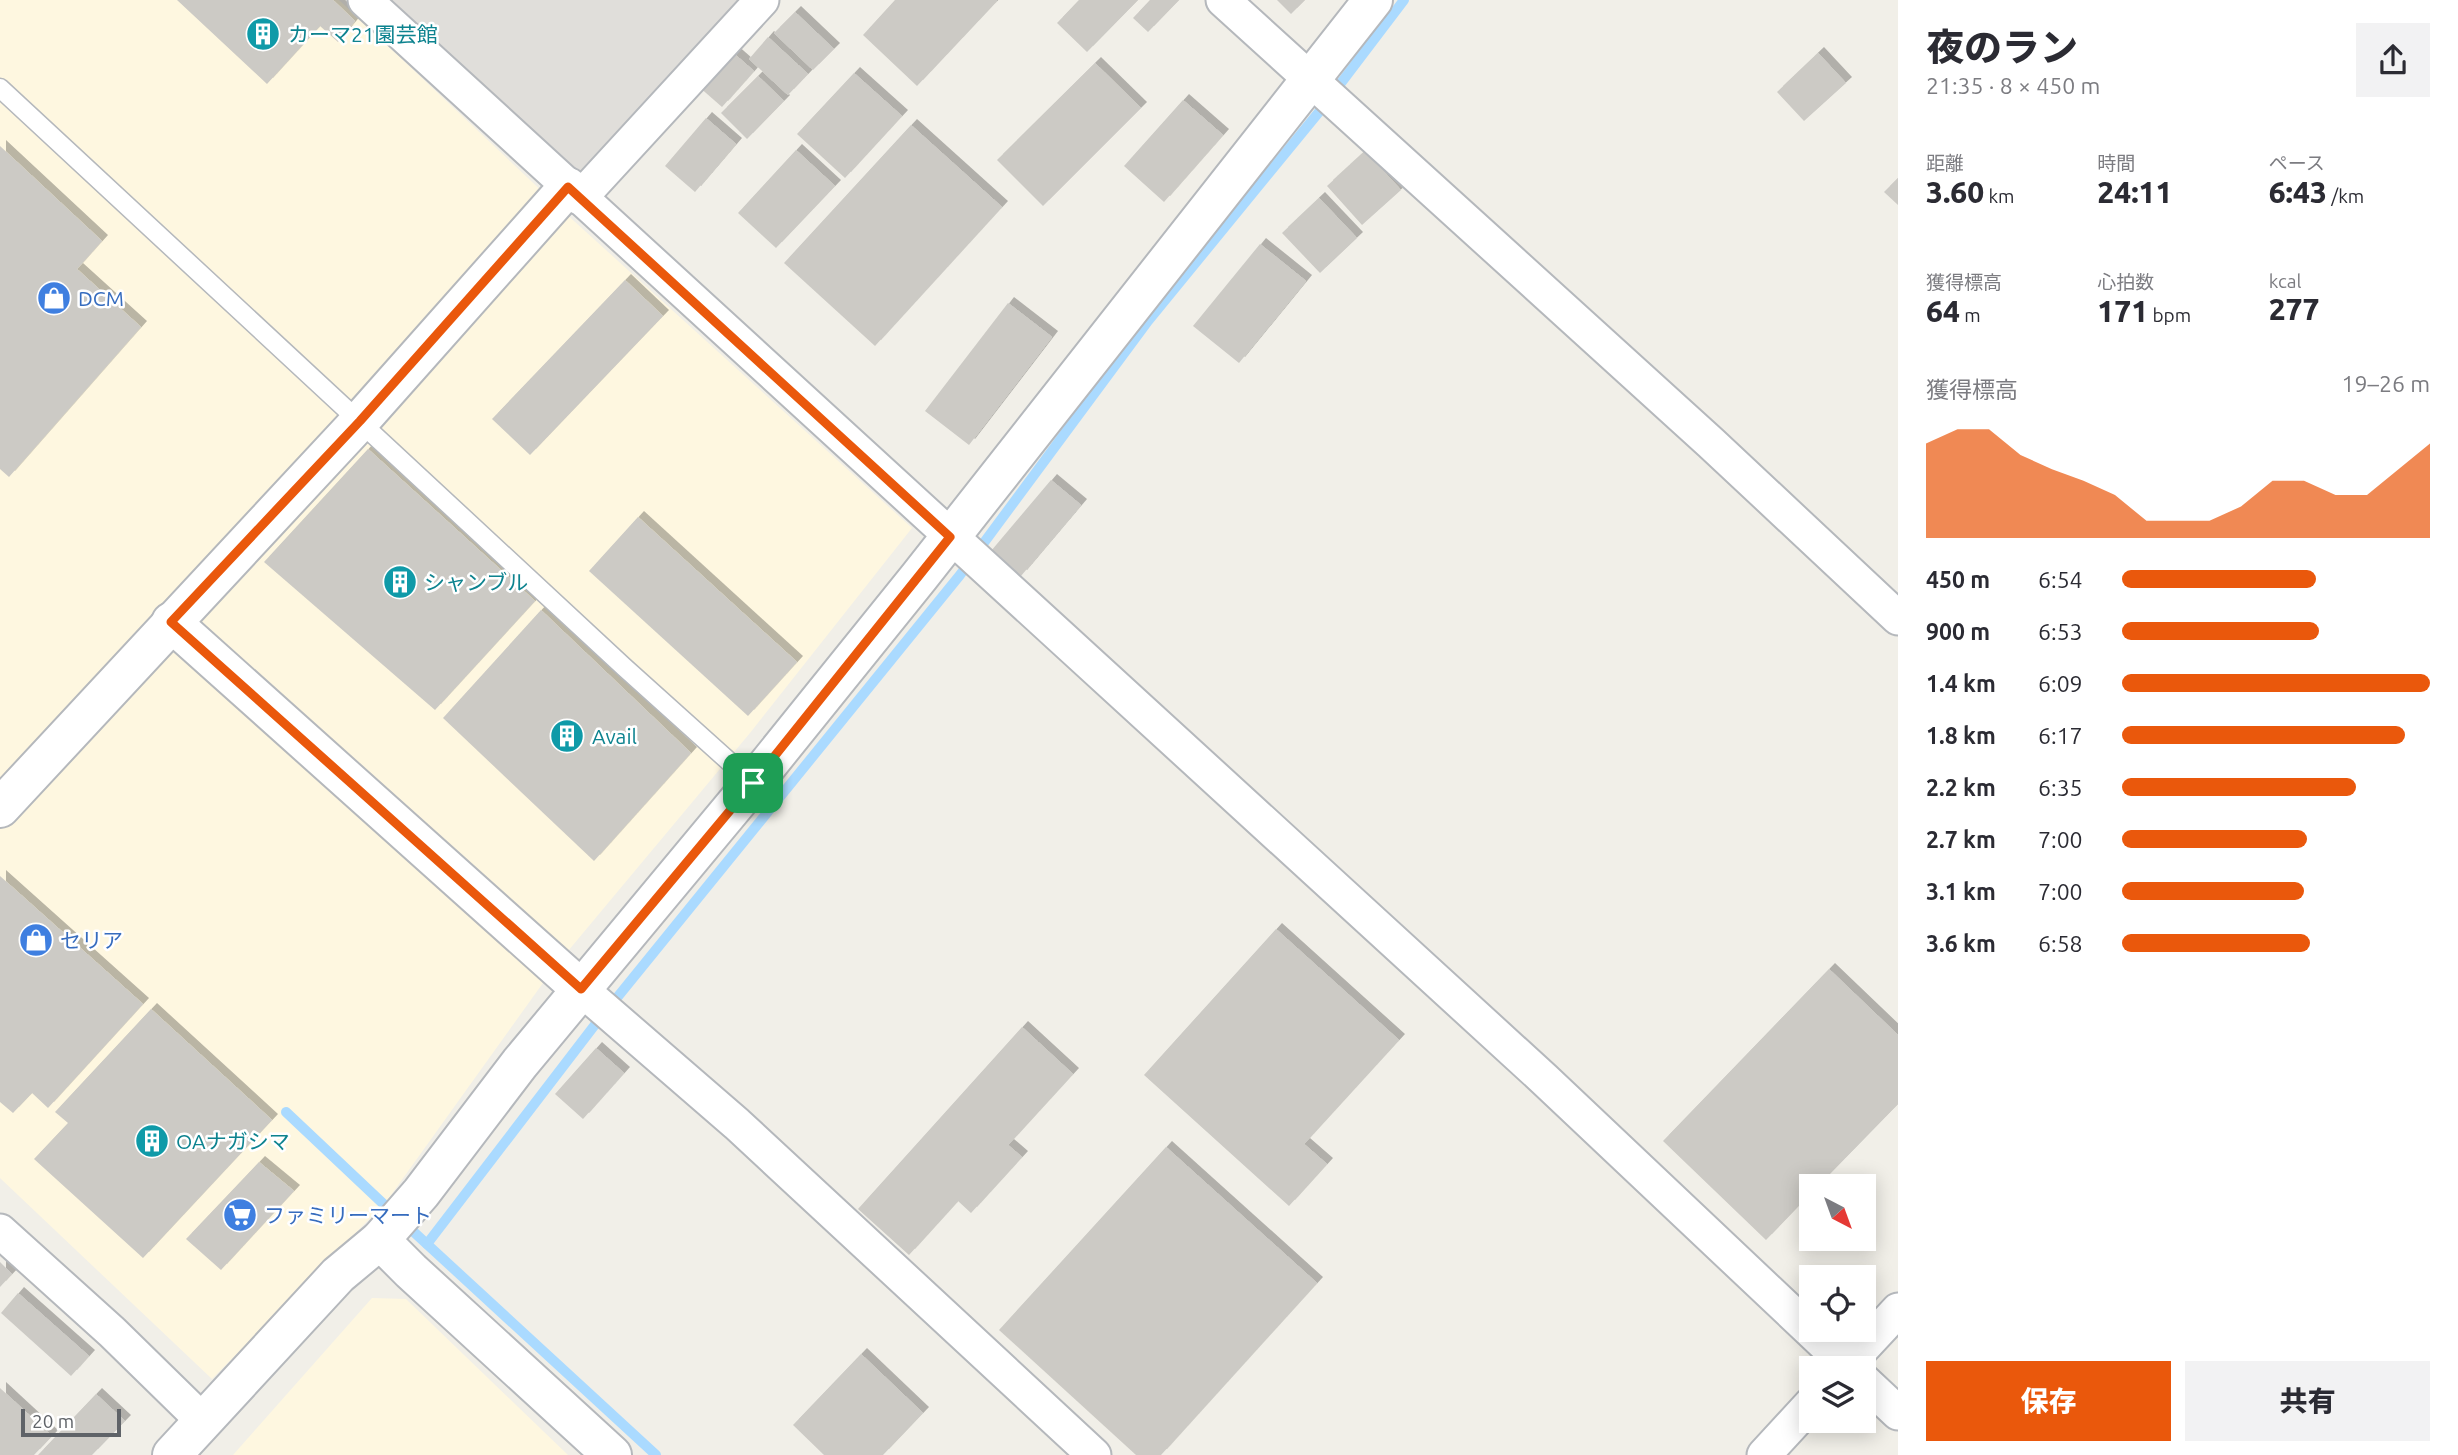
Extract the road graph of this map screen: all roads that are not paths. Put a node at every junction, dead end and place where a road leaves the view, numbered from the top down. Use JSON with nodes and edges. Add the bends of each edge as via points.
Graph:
{"nodes":[{"id":1,"x":366,"y":0,"type":"edge"},
{"id":2,"x":762,"y":0,"type":"edge"},
{"id":3,"x":1223,"y":0,"type":"edge"},
{"id":4,"x":1373,"y":0,"type":"edge"},
{"id":5,"x":1309,"y":79,"type":"junction"},
{"id":6,"x":0,"y":88,"type":"edge"},
{"id":7,"x":574,"y":192,"type":"junction"},
{"id":8,"x":360,"y":421,"type":"junction"},
{"id":9,"x":950,"y":537,"type":"junction"},
{"id":10,"x":1898,"y":618,"type":"edge"},
{"id":11,"x":171,"y":622,"type":"junction"},
{"id":12,"x":753,"y":783,"type":"junction"},
{"id":13,"x":0,"y":808,"type":"edge"},
{"id":14,"x":581,"y":989,"type":"junction"},
{"id":15,"x":0,"y":1231,"type":"edge"},
{"id":16,"x":380,"y":1240,"type":"junction"},
{"id":17,"x":411,"y":1271,"type":"junction"},
{"id":18,"x":338,"y":1275,"type":"junction"},
{"id":19,"x":1898,"y":1310,"type":"edge"},
{"id":20,"x":1835,"y":1356,"type":"edge"},
{"id":21,"x":1863,"y":1356,"type":"edge"},
{"id":22,"x":1876,"y":1393,"type":"edge"},
{"id":23,"x":1898,"y":1413,"type":"edge"},
{"id":24,"x":1799,"y":1417,"type":"edge"},
{"id":25,"x":203,"y":1421,"type":"junction"},
{"id":26,"x":172,"y":1455,"type":"edge"},
{"id":27,"x":612,"y":1455,"type":"edge"},
{"id":28,"x":1094,"y":1455,"type":"edge"},
{"id":29,"x":1764,"y":1455,"type":"edge"}],
"edges":[{"from":1,"to":7,"type":"street"},
{"from":2,"to":7,"type":"street"},
{"from":3,"to":5,"type":"street"},
{"from":4,"to":5,"type":"street"},
{"from":5,"to":9,"type":"street"},
{"from":5,"to":10,"type":"street"},
{"from":6,"to":8,"type":"lane"},
{"from":7,"to":8,"type":"street"},
{"from":7,"to":9,"type":"street"},
{"from":8,"to":11,"type":"street"},
{"from":8,"to":12,"type":"lane"},
{"from":9,"to":12,"type":"street"},
{"from":9,"to":20,"type":"street","via":[[1544,1079]]},
{"from":11,"to":13,"type":"street"},
{"from":11,"to":14,"type":"street"},
{"from":12,"to":14,"type":"street"},
{"from":14,"to":16,"type":"street"},
{"from":14,"to":28,"type":"street","via":[[737,1125]]},
{"from":15,"to":25,"type":"street"},
{"from":16,"to":17,"type":"street"},
{"from":16,"to":18,"type":"street"},
{"from":17,"to":18,"type":"street","via":[[371,1261]]},
{"from":17,"to":27,"type":"street"},
{"from":18,"to":25,"type":"street"},
{"from":19,"to":21,"type":"street"},
{"from":22,"to":23,"type":"street"},
{"from":24,"to":29,"type":"street"},
{"from":25,"to":26,"type":"street"}]}
